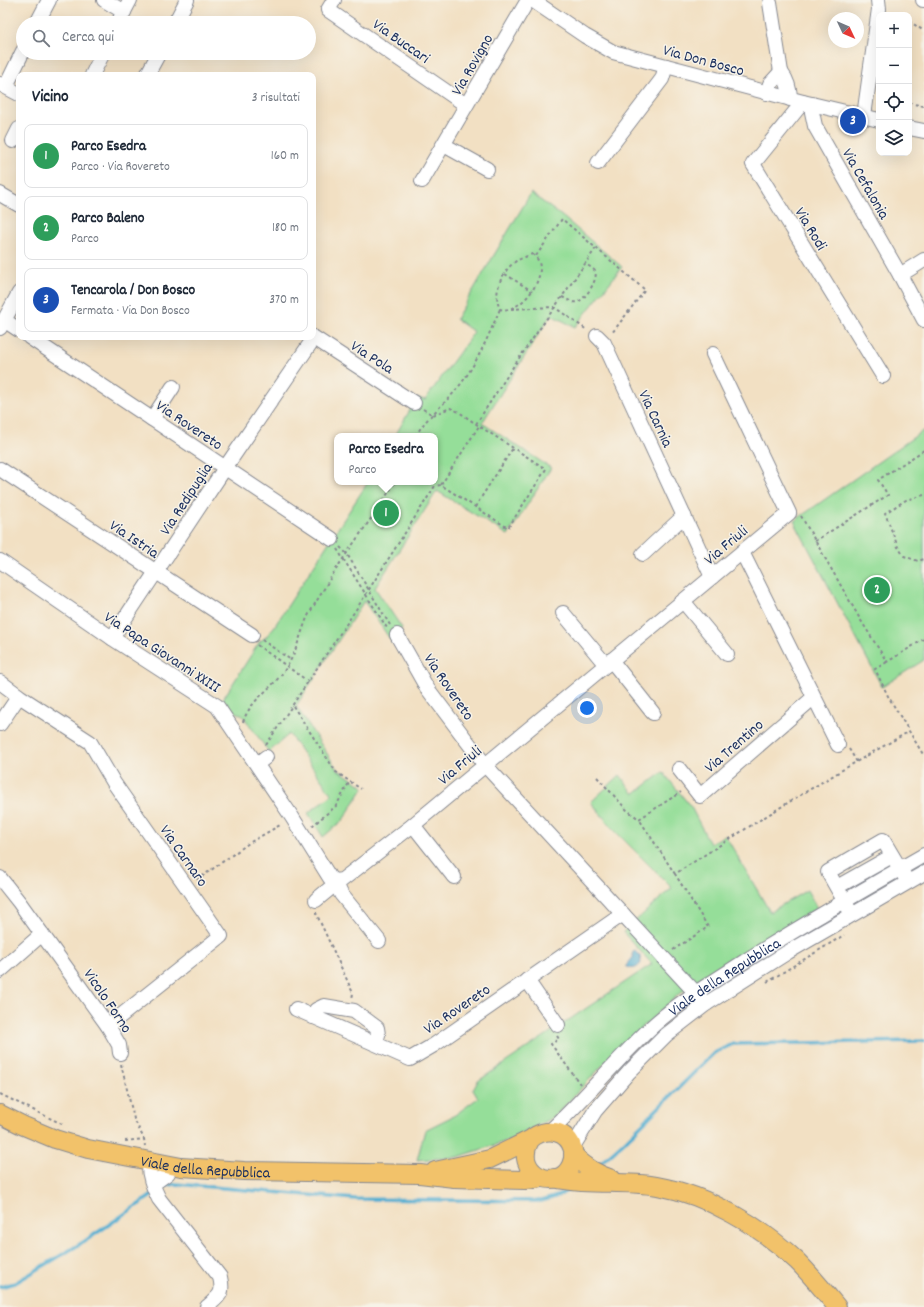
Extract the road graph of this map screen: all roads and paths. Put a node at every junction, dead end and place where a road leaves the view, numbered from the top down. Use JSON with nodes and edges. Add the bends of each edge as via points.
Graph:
{"nodes":[{"id":1,"x":49,"y":0,"type":"edge"},
{"id":2,"x":104,"y":0,"type":"edge"},
{"id":3,"x":187,"y":0,"type":"edge"},
{"id":4,"x":334,"y":0,"type":"edge"},
{"id":5,"x":528,"y":0,"type":"edge"},
{"id":6,"x":532,"y":0,"type":"edge"},
{"id":7,"x":878,"y":0,"type":"edge"},
{"id":8,"x":770,"y":3,"type":"dead end"},
{"id":9,"x":124,"y":12,"type":"edge"},
{"id":10,"x":41,"y":16,"type":"edge"},
{"id":11,"x":179,"y":16,"type":"edge"},
{"id":12,"x":912,"y":23,"type":"edge"},
{"id":13,"x":924,"y":31,"type":"edge"},
{"id":14,"x":19,"y":60,"type":"edge"},
{"id":15,"x":100,"y":60,"type":"edge"},
{"id":16,"x":155,"y":60,"type":"edge"},
{"id":17,"x":666,"y":66,"type":"junction"},
{"id":18,"x":94,"y":72,"type":"edge"},
{"id":19,"x":149,"y":72,"type":"edge"},
{"id":20,"x":781,"y":72,"type":"junction"},
{"id":21,"x":7,"y":81,"type":"edge"},
{"id":22,"x":16,"y":91,"type":"edge"},
{"id":23,"x":767,"y":93,"type":"junction"},
{"id":24,"x":802,"y":102,"type":"junction"},
{"id":25,"x":912,"y":104,"type":"edge"},
{"id":26,"x":466,"y":105,"type":"junction"},
{"id":27,"x":924,"y":106,"type":"edge"},
{"id":28,"x":864,"y":116,"type":"junction"},
{"id":29,"x":876,"y":119,"type":"edge"},
{"id":30,"x":912,"y":129,"type":"edge"},
{"id":31,"x":924,"y":131,"type":"edge"},
{"id":32,"x":444,"y":144,"type":"junction"},
{"id":33,"x":598,"y":163,"type":"dead end"},
{"id":34,"x":487,"y":169,"type":"dead end"},
{"id":35,"x":422,"y":181,"type":"dead end"},
{"id":36,"x":0,"y":194,"type":"edge"},
{"id":37,"x":16,"y":203,"type":"edge"},
{"id":38,"x":596,"y":248,"type":"junction"},
{"id":39,"x":536,"y":256,"type":"junction"},
{"id":40,"x":924,"y":260,"type":"edge"},
{"id":41,"x":585,"y":263,"type":"junction"},
{"id":42,"x":505,"y":274,"type":"junction"},
{"id":43,"x":900,"y":275,"type":"junction"},
{"id":44,"x":532,"y":291,"type":"junction"},
{"id":45,"x":562,"y":297,"type":"junction"},
{"id":46,"x":16,"y":298,"type":"edge"},
{"id":47,"x":554,"y":308,"type":"junction"},
{"id":48,"x":500,"y":309,"type":"junction"},
{"id":49,"x":509,"y":309,"type":"junction"},
{"id":50,"x":924,"y":320,"type":"edge"},
{"id":51,"x":2,"y":324,"type":"edge"},
{"id":52,"x":16,"y":329,"type":"edge"},
{"id":53,"x":596,"y":337,"type":"junction"},
{"id":54,"x":316,"y":339,"type":"edge"},
{"id":55,"x":34,"y":340,"type":"edge"},
{"id":56,"x":313,"y":340,"type":"edge"},
{"id":57,"x":713,"y":354,"type":"dead end"},
{"id":58,"x":883,"y":376,"type":"dead end"},
{"id":59,"x":173,"y":387,"type":"dead end"},
{"id":60,"x":414,"y":403,"type":"dead end"},
{"id":61,"x":433,"y":415,"type":"junction"},
{"id":62,"x":152,"y":419,"type":"junction"},
{"id":63,"x":476,"y":424,"type":"junction"},
{"id":64,"x":479,"y":426,"type":"junction"},
{"id":65,"x":418,"y":433,"type":"edge"},
{"id":66,"x":513,"y":448,"type":"junction"},
{"id":67,"x":924,"y":450,"type":"edge"},
{"id":68,"x":225,"y":468,"type":"junction"},
{"id":69,"x":0,"y":469,"type":"edge"},
{"id":70,"x":392,"y":485,"type":"edge"},
{"id":71,"x":441,"y":485,"type":"junction"},
{"id":72,"x":924,"y":495,"type":"edge"},
{"id":73,"x":475,"y":507,"type":"junction"},
{"id":74,"x":790,"y":512,"type":"junction"},
{"id":75,"x":684,"y":516,"type":"junction"},
{"id":76,"x":332,"y":539,"type":"junction"},
{"id":77,"x":815,"y":541,"type":"junction"},
{"id":78,"x":742,"y":552,"type":"junction"},
{"id":79,"x":347,"y":554,"type":"junction"},
{"id":80,"x":643,"y":554,"type":"dead end"},
{"id":81,"x":343,"y":559,"type":"junction"},
{"id":82,"x":924,"y":559,"type":"edge"},
{"id":83,"x":0,"y":561,"type":"edge"},
{"id":84,"x":156,"y":572,"type":"junction"},
{"id":85,"x":712,"y":577,"type":"junction"},
{"id":86,"x":368,"y":590,"type":"junction"},
{"id":87,"x":366,"y":595,"type":"junction"},
{"id":88,"x":683,"y":601,"type":"junction"},
{"id":89,"x":563,"y":613,"type":"dead end"},
{"id":90,"x":252,"y":635,"type":"junction"},
{"id":91,"x":396,"y":635,"type":"junction"},
{"id":92,"x":112,"y":638,"type":"junction"},
{"id":93,"x":924,"y":639,"type":"edge"},
{"id":94,"x":727,"y":654,"type":"dead end"},
{"id":95,"x":291,"y":660,"type":"junction"},
{"id":96,"x":887,"y":662,"type":"junction"},
{"id":97,"x":608,"y":663,"type":"junction"},
{"id":98,"x":287,"y":666,"type":"junction"},
{"id":99,"x":0,"y":682,"type":"edge"},
{"id":100,"x":309,"y":682,"type":"junction"},
{"id":101,"x":19,"y":696,"type":"junction"},
{"id":102,"x":813,"y":698,"type":"junction"},
{"id":103,"x":292,"y":706,"type":"junction"},
{"id":104,"x":653,"y":713,"type":"dead end"},
{"id":105,"x":0,"y":724,"type":"edge"},
{"id":106,"x":244,"y":724,"type":"dead end"},
{"id":107,"x":910,"y":732,"type":"junction"},
{"id":108,"x":838,"y":745,"type":"dead end"},
{"id":109,"x":263,"y":756,"type":"junction"},
{"id":110,"x":924,"y":756,"type":"edge"},
{"id":111,"x":485,"y":765,"type":"junction"},
{"id":112,"x":679,"y":769,"type":"dead end"},
{"id":113,"x":597,"y":777,"type":"dead end"},
{"id":114,"x":350,"y":781,"type":"junction"},
{"id":115,"x":690,"y":783,"type":"junction"},
{"id":116,"x":361,"y":789,"type":"dead end"},
{"id":117,"x":297,"y":814,"type":"junction"},
{"id":118,"x":639,"y":819,"type":"junction"},
{"id":119,"x":413,"y":825,"type":"junction"},
{"id":120,"x":312,"y":826,"type":"dead end"},
{"id":121,"x":924,"y":855,"type":"edge"},
{"id":122,"x":900,"y":869,"type":"junction"},
{"id":123,"x":675,"y":874,"type":"junction"},
{"id":124,"x":924,"y":874,"type":"edge"},
{"id":125,"x":454,"y":877,"type":"dead end"},
{"id":126,"x":0,"y":878,"type":"edge"},
{"id":127,"x":333,"y":880,"type":"junction"},
{"id":128,"x":908,"y":883,"type":"junction"},
{"id":129,"x":187,"y":888,"type":"junction"},
{"id":130,"x":316,"y":900,"type":"joint"},
{"id":131,"x":844,"y":901,"type":"junction"},
{"id":132,"x":623,"y":914,"type":"junction"},
{"id":133,"x":852,"y":915,"type":"junction"},
{"id":134,"x":42,"y":934,"type":"junction"},
{"id":135,"x":847,"y":934,"type":"dead end"},
{"id":136,"x":379,"y":941,"type":"dead end"},
{"id":137,"x":663,"y":956,"type":"junction"},
{"id":138,"x":0,"y":971,"type":"edge"},
{"id":139,"x":527,"y":980,"type":"junction"},
{"id":140,"x":765,"y":983,"type":"dead end"},
{"id":141,"x":696,"y":992,"type":"junction"},
{"id":142,"x":706,"y":1004,"type":"junction"},
{"id":143,"x":296,"y":1009,"type":"dead end"},
{"id":144,"x":349,"y":1010,"type":"junction"},
{"id":145,"x":313,"y":1017,"type":"junction"},
{"id":146,"x":557,"y":1024,"type":"joint"},
{"id":147,"x":108,"y":1026,"type":"junction"},
{"id":148,"x":374,"y":1043,"type":"junction"},
{"id":149,"x":120,"y":1053,"type":"joint"},
{"id":150,"x":582,"y":1088,"type":"dead end"},
{"id":151,"x":0,"y":1094,"type":"edge"},
{"id":152,"x":0,"y":1114,"type":"edge"},
{"id":153,"x":67,"y":1127,"type":"dead end"},
{"id":154,"x":550,"y":1131,"type":"junction"},
{"id":155,"x":144,"y":1139,"type":"junction"},
{"id":156,"x":531,"y":1139,"type":"junction"},
{"id":157,"x":119,"y":1141,"type":"dead end"},
{"id":158,"x":573,"y":1151,"type":"junction"},
{"id":159,"x":146,"y":1161,"type":"junction"},
{"id":160,"x":171,"y":1165,"type":"junction"},
{"id":161,"x":420,"y":1174,"type":"junction"},
{"id":162,"x":591,"y":1177,"type":"junction"},
{"id":163,"x":548,"y":1178,"type":"junction"},
{"id":164,"x":155,"y":1190,"type":"junction"},
{"id":165,"x":207,"y":1307,"type":"edge"},
{"id":166,"x":837,"y":1307,"type":"edge"}],
"edges":[{"from":1,"to":10,"type":"street"},
{"from":2,"to":9,"type":"street"},
{"from":3,"to":11,"type":"street"},
{"from":4,"to":26,"type":"street","name":"Via Buccari","via":[[328,10]]},
{"from":5,"to":26,"type":"street","name":"Via Rovigno"},
{"from":6,"to":17,"type":"street","name":"Via Don Bosco","via":[[613,52]]},
{"from":7,"to":28,"type":"street","via":[[879,9]]},
{"from":8,"to":20,"type":"street","name":"Via Cefalonia"},
{"from":12,"to":13,"type":"path"},
{"from":14,"to":21,"type":"street"},
{"from":15,"to":18,"type":"street"},
{"from":16,"to":19,"type":"street"},
{"from":17,"to":23,"type":"street","name":"Via Don Bosco"},
{"from":17,"to":33,"type":"street","via":[[662,79]]},
{"from":20,"to":23,"type":"street","via":[[770,84]]},
{"from":20,"to":24,"type":"street","name":"Via Cefalonia","via":[[790,93]]},
{"from":21,"to":22,"type":"street"},
{"from":23,"to":24,"type":"street","name":"Via Don Bosco"},
{"from":24,"to":28,"type":"street","name":"Via Don Bosco"},
{"from":24,"to":43,"type":"street","name":"Via Cefalonia","via":[[812,112],[815,126]]},
{"from":24,"to":58,"type":"street","name":"Via Rodi","via":[[753,164]]},
{"from":25,"to":27,"type":"path"},
{"from":26,"to":32,"type":"street","name":"Via Rovigno"},
{"from":28,"to":29,"type":"street","name":"Via Don Bosco"},
{"from":30,"to":31,"type":"street"},
{"from":32,"to":34,"type":"street"},
{"from":32,"to":35,"type":"street","name":"Via Rovigno"},
{"from":36,"to":37,"type":"street"},
{"from":38,"to":39,"type":"path","via":[[562,219]]},
{"from":38,"to":41,"type":"path"},
{"from":38,"to":53,"type":"path","via":[[645,290]]},
{"from":39,"to":42,"type":"path","via":[[532,254],[518,260]]},
{"from":39,"to":44,"type":"path","via":[[540,264],[540,275]]},
{"from":40,"to":43,"type":"street"},
{"from":41,"to":45,"type":"path"},
{"from":41,"to":45,"type":"path","via":[[595,273],[594,282],[587,294],[576,302]]},
{"from":42,"to":44,"type":"path"},
{"from":42,"to":48,"type":"path","via":[[499,283],[497,298]]},
{"from":43,"to":50,"type":"street","name":"Via Cefalonia"},
{"from":44,"to":49,"type":"path","via":[[521,303]]},
{"from":45,"to":47,"type":"path"},
{"from":46,"to":51,"type":"street"},
{"from":47,"to":49,"type":"path"},
{"from":47,"to":53,"type":"path"},
{"from":47,"to":63,"type":"path"},
{"from":48,"to":49,"type":"path"},
{"from":48,"to":61,"type":"path","via":[[482,351],[457,390]]},
{"from":51,"to":52,"type":"street"},
{"from":53,"to":75,"type":"street","name":"Via Carnia"},
{"from":54,"to":60,"type":"street","name":"Via Pola"},
{"from":55,"to":62,"type":"street","name":"Via Rovereto"},
{"from":56,"to":68,"type":"street","name":"Via Redipuglia"},
{"from":57,"to":74,"type":"street"},
{"from":59,"to":62,"type":"street"},
{"from":61,"to":63,"type":"path","via":[[450,408]]},
{"from":61,"to":65,"type":"path"},
{"from":62,"to":68,"type":"street","name":"Via Rovereto"},
{"from":63,"to":64,"type":"path"},
{"from":64,"to":66,"type":"path"},
{"from":64,"to":71,"type":"path"},
{"from":66,"to":73,"type":"path"},
{"from":66,"to":73,"type":"path","via":[[546,469],[508,528]]},
{"from":67,"to":77,"type":"path","via":[[878,480],[888,496]]},
{"from":68,"to":76,"type":"street","name":"Via Rovereto"},
{"from":68,"to":84,"type":"street","name":"Via Redipuglia"},
{"from":69,"to":84,"type":"street","name":"Via Istria"},
{"from":70,"to":79,"type":"path"},
{"from":71,"to":73,"type":"path"},
{"from":71,"to":86,"type":"path","via":[[435,486]]},
{"from":72,"to":82,"type":"path","via":[[906,500],[885,513],[904,556],[918,561]]},
{"from":74,"to":77,"type":"path","via":[[801,516]]},
{"from":74,"to":78,"type":"street","name":"Via Friuli"},
{"from":75,"to":80,"type":"street"},
{"from":75,"to":85,"type":"street","name":"Via Carnia"},
{"from":76,"to":79,"type":"path"},
{"from":76,"to":81,"type":"path"},
{"from":77,"to":96,"type":"path"},
{"from":78,"to":85,"type":"street","name":"Via Friuli"},
{"from":78,"to":102,"type":"street"},
{"from":79,"to":81,"type":"path"},
{"from":79,"to":86,"type":"path"},
{"from":81,"to":87,"type":"path"},
{"from":81,"to":95,"type":"path","via":[[307,618]]},
{"from":83,"to":92,"type":"street","name":"Via Papa Giovanni XXIII"},
{"from":84,"to":90,"type":"street","name":"Via Istria"},
{"from":84,"to":92,"type":"street","name":"Via Redipuglia"},
{"from":85,"to":88,"type":"street","name":"Via Friuli"},
{"from":86,"to":87,"type":"path"},
{"from":86,"to":91,"type":"path"},
{"from":87,"to":91,"type":"path","via":[[390,632]]},
{"from":87,"to":100,"type":"path"},
{"from":88,"to":94,"type":"street"},
{"from":88,"to":97,"type":"street","name":"Via Friuli"},
{"from":89,"to":97,"type":"street"},
{"from":90,"to":95,"type":"path"},
{"from":90,"to":98,"type":"path","via":[[257,646]]},
{"from":91,"to":111,"type":"street","name":"Via Rovereto","via":[[427,688]]},
{"from":92,"to":109,"type":"street","name":"Via Papa Giovanni XXIII","via":[[216,706]]},
{"from":93,"to":96,"type":"path"},
{"from":95,"to":98,"type":"path"},
{"from":96,"to":107,"type":"path","via":[[875,669]]},
{"from":97,"to":104,"type":"street"},
{"from":97,"to":111,"type":"street","name":"Via Friuli"},
{"from":98,"to":100,"type":"path"},
{"from":98,"to":106,"type":"path","via":[[280,677],[250,706]]},
{"from":99,"to":101,"type":"street","name":"Via Carnaro"},
{"from":100,"to":103,"type":"path"},
{"from":101,"to":105,"type":"street"},
{"from":101,"to":129,"type":"street","name":"Via Carnaro","via":[[90,742],[114,783]]},
{"from":102,"to":108,"type":"street"},
{"from":102,"to":115,"type":"street","name":"Via Trentino","via":[[700,796]]},
{"from":103,"to":109,"type":"path"},
{"from":103,"to":114,"type":"path","via":[[336,772]]},
{"from":107,"to":110,"type":"path"},
{"from":107,"to":123,"type":"path","via":[[836,773]]},
{"from":109,"to":117,"type":"street","name":"Via Papa Giovanni XXIII"},
{"from":111,"to":119,"type":"street","name":"Via Friuli"},
{"from":111,"to":132,"type":"street","name":"Via Rovereto"},
{"from":112,"to":115,"type":"street","name":"Via Trentino"},
{"from":113,"to":118,"type":"path","via":[[627,810]]},
{"from":114,"to":116,"type":"path"},
{"from":114,"to":120,"type":"path","via":[[336,806]]},
{"from":115,"to":118,"type":"path","via":[[680,793]]},
{"from":117,"to":127,"type":"street","name":"Via Papa Giovanni XXIII"},
{"from":117,"to":129,"type":"path","via":[[249,843]]},
{"from":118,"to":123,"type":"path"},
{"from":119,"to":125,"type":"street"},
{"from":119,"to":127,"type":"street","name":"Via Friuli","via":[[342,880]]},
{"from":121,"to":122,"type":"street","name":"Viale della Repubblica"},
{"from":122,"to":128,"type":"street"},
{"from":122,"to":131,"type":"street","name":"Viale della Repubblica"},
{"from":122,"to":131,"type":"street","via":[[892,856],[837,887]]},
{"from":123,"to":137,"type":"path","via":[[708,927]]},
{"from":124,"to":128,"type":"street","name":"Viale della Repubblica"},
{"from":126,"to":134,"type":"street","name":"Vicolo Forno"},
{"from":127,"to":130,"type":"street","name":"Via Friuli","via":[[332,886]]},
{"from":127,"to":136,"type":"street","name":"Via Papa Giovanni XXIII","via":[[341,894]]},
{"from":128,"to":133,"type":"street","name":"Viale della Repubblica"},
{"from":129,"to":147,"type":"street","name":"Via Carnaro","via":[[221,936]]},
{"from":130,"to":144,"type":"path","via":[[319,910],[316,913],[353,993]]},
{"from":131,"to":133,"type":"street"},
{"from":131,"to":141,"type":"street","name":"Viale della Repubblica"},
{"from":132,"to":137,"type":"street","name":"Via Rovereto"},
{"from":132,"to":139,"type":"street","name":"Via Rovereto"},
{"from":133,"to":142,"type":"street","name":"Viale della Repubblica"},
{"from":134,"to":138,"type":"street"},
{"from":134,"to":147,"type":"street","name":"Vicolo Forno"},
{"from":135,"to":140,"type":"path"},
{"from":137,"to":141,"type":"street","name":"Via Rovereto"},
{"from":139,"to":146,"type":"street"},
{"from":139,"to":148,"type":"street","name":"Via Rovereto","via":[[410,1059]]},
{"from":141,"to":142,"type":"street","name":"Via Rovereto"},
{"from":141,"to":154,"type":"street","name":"Viale della Repubblica","via":[[656,1023]]},
{"from":142,"to":158,"type":"street","name":"Viale della Repubblica","via":[[666,1035],[629,1072],[595,1111]]},
{"from":143,"to":145,"type":"street","name":"Via Rovereto"},
{"from":144,"to":145,"type":"street","via":[[324,1006],[316,1010]]},
{"from":144,"to":148,"type":"street","via":[[377,1028],[378,1035]]},
{"from":145,"to":148,"type":"street","name":"Via Rovereto"},
{"from":146,"to":150,"type":"path","via":[[550,1027],[559,1039],[551,1044]]},
{"from":147,"to":149,"type":"street","name":"Vicolo Forno","via":[[119,1045]]},
{"from":149,"to":155,"type":"path","name":"Vicolo Forno","via":[[134,1120]]},
{"from":151,"to":153,"type":"path"},
{"from":152,"to":159,"type":"main road","name":"Viale della Repubblica","via":[[62,1141]]},
{"from":154,"to":156,"type":"main road","name":"Viale della Repubblica","via":[[537,1134]]},
{"from":154,"to":158,"type":"main road","name":"Viale della Repubblica","via":[[564,1136]]},
{"from":155,"to":157,"type":"path"},
{"from":155,"to":159,"type":"path","name":"Vicolo Forno"},
{"from":156,"to":161,"type":"main road","name":"Viale della Repubblica","via":[[490,1159]]},
{"from":156,"to":163,"type":"main road","via":[[525,1153],[529,1169]]},
{"from":158,"to":162,"type":"main road","name":"Viale della Repubblica"},
{"from":158,"to":163,"type":"main road","name":"Viale della Repubblica","via":[[570,1167],[566,1172]]},
{"from":159,"to":160,"type":"main road","name":"Viale della Repubblica"},
{"from":159,"to":164,"type":"street"},
{"from":160,"to":161,"type":"main road","name":"Viale della Repubblica","via":[[213,1170]]},
{"from":160,"to":164,"type":"street"},
{"from":161,"to":163,"type":"main road","name":"Viale della Repubblica","via":[[454,1178]]},
{"from":162,"to":163,"type":"main road","name":"Viale della Repubblica"},
{"from":162,"to":166,"type":"main road","name":"Viale della Repubblica","via":[[657,1186],[691,1195],[733,1214],[769,1237],[798,1262]]},
{"from":164,"to":165,"type":"street","via":[[220,1277],[222,1288],[219,1296]]}]}
